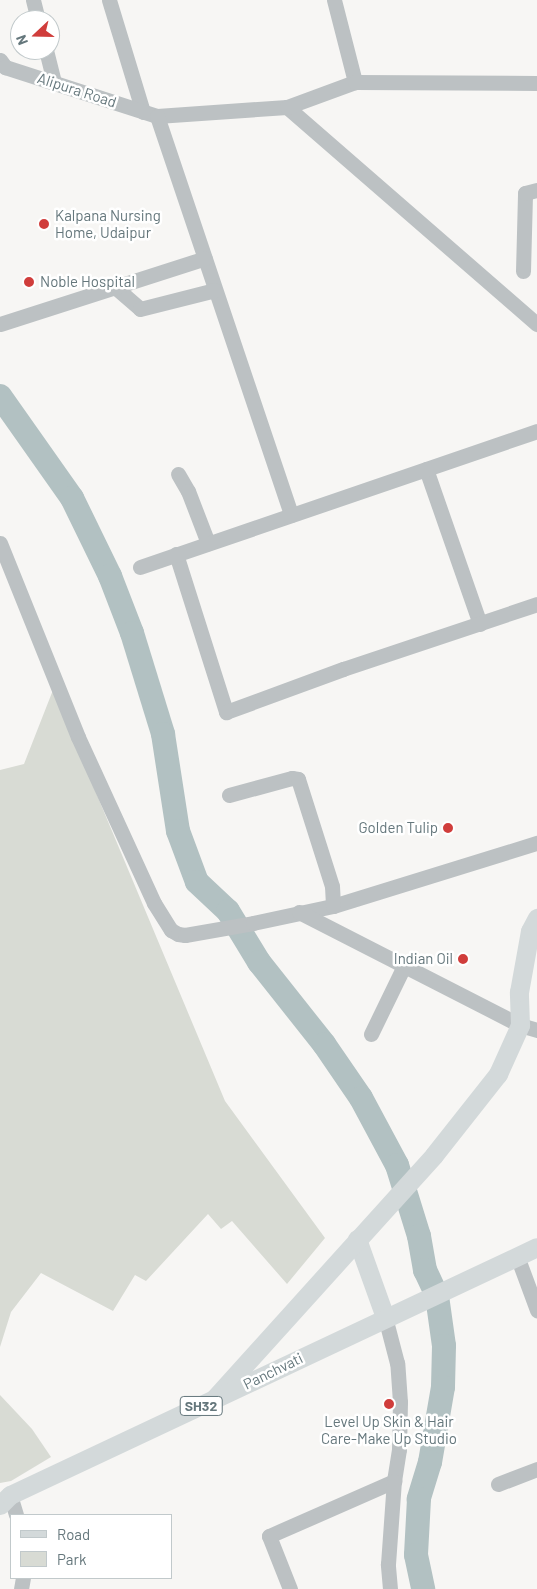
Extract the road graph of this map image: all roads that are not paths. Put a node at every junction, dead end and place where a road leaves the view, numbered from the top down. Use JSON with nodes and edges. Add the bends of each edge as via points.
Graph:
{"nodes":[{"id":1,"x":109,"y":0,"type":"edge"},
{"id":2,"x":334,"y":0,"type":"edge"},
{"id":3,"x":0,"y":60,"type":"edge"},
{"id":4,"x":48,"y":60,"type":"edge"},
{"id":5,"x":355,"y":82,"type":"junction"},
{"id":6,"x":54,"y":83,"type":"junction"},
{"id":7,"x":537,"y":83,"type":"edge"},
{"id":8,"x":287,"y":107,"type":"junction"},
{"id":9,"x":150,"y":114,"type":"junction"},
{"id":10,"x":537,"y":190,"type":"edge"},
{"id":11,"x":205,"y":258,"type":"junction"},
{"id":12,"x":523,"y":271,"type":"dead end"},
{"id":13,"x":115,"y":287,"type":"junction"},
{"id":14,"x":216,"y":290,"type":"junction"},
{"id":15,"x":0,"y":324,"type":"edge"},
{"id":16,"x":537,"y":324,"type":"edge"},
{"id":17,"x":537,"y":431,"type":"edge"},
{"id":18,"x":426,"y":469,"type":"junction"},
{"id":19,"x":178,"y":474,"type":"dead end"},
{"id":20,"x":291,"y":515,"type":"junction"},
{"id":21,"x":0,"y":542,"type":"edge"},
{"id":22,"x":208,"y":543,"type":"junction"},
{"id":23,"x":176,"y":554,"type":"junction"},
{"id":24,"x":140,"y":567,"type":"dead end"},
{"id":25,"x":537,"y":604,"type":"edge"},
{"id":26,"x":480,"y":624,"type":"junction"},
{"id":27,"x":229,"y":795,"type":"dead end"},
{"id":28,"x":537,"y":843,"type":"edge"},
{"id":29,"x":333,"y":906,"type":"junction"},
{"id":30,"x":299,"y":912,"type":"junction"},
{"id":31,"x":537,"y":918,"type":"edge"},
{"id":32,"x":404,"y":966,"type":"junction"},
{"id":33,"x":529,"y":1027,"type":"edge"},
{"id":34,"x":371,"y":1034,"type":"dead end"},
{"id":35,"x":361,"y":1236,"type":"junction"},
{"id":36,"x":537,"y":1247,"type":"edge"},
{"id":37,"x":517,"y":1256,"type":"junction"},
{"id":38,"x":537,"y":1310,"type":"edge"},
{"id":39,"x":388,"y":1316,"type":"junction"},
{"id":40,"x":212,"y":1401,"type":"junction"},
{"id":41,"x":537,"y":1469,"type":"edge"},
{"id":42,"x":394,"y":1481,"type":"junction"},
{"id":43,"x":498,"y":1484,"type":"dead end"},
{"id":44,"x":3,"y":1498,"type":"edge"},
{"id":45,"x":15,"y":1514,"type":"edge"},
{"id":46,"x":290,"y":1589,"type":"edge"},
{"id":47,"x":390,"y":1589,"type":"edge"}],
"edges":[{"from":1,"to":9,"type":"street"},
{"from":2,"to":5,"type":"street"},
{"from":3,"to":6,"type":"street","name":"Alipura Road","via":[[5,67]]},
{"from":4,"to":6,"type":"street"},
{"from":5,"to":7,"type":"street"},
{"from":5,"to":8,"type":"street"},
{"from":6,"to":9,"type":"street","name":"Alipura Road"},
{"from":8,"to":9,"type":"street"},
{"from":8,"to":16,"type":"street"},
{"from":9,"to":11,"type":"street"},
{"from":10,"to":12,"type":"street","via":[[525,193]]},
{"from":11,"to":13,"type":"street"},
{"from":11,"to":14,"type":"street"},
{"from":13,"to":14,"type":"street","via":[[140,309]]},
{"from":13,"to":15,"type":"street"},
{"from":14,"to":20,"type":"street"},
{"from":17,"to":18,"type":"street"},
{"from":18,"to":20,"type":"street"},
{"from":18,"to":26,"type":"street"},
{"from":19,"to":22,"type":"street"},
{"from":20,"to":22,"type":"street"},
{"from":21,"to":30,"type":"street","via":[[78,737],[154,903],[171,930],[186,935]]},
{"from":22,"to":23,"type":"street"},
{"from":23,"to":24,"type":"street"},
{"from":23,"to":26,"type":"street","via":[[226,712]]},
{"from":25,"to":26,"type":"street"},
{"from":27,"to":29,"type":"street","via":[[298,779],[332,886]]},
{"from":28,"to":29,"type":"street"},
{"from":29,"to":30,"type":"street"},
{"from":30,"to":32,"type":"street"},
{"from":31,"to":33,"type":"main road","via":[[530,930],[519,992]]},
{"from":32,"to":33,"type":"street"},
{"from":32,"to":34,"type":"street"},
{"from":33,"to":35,"type":"main road","via":[[498,1074],[434,1154]]},
{"from":35,"to":39,"type":"main road"},
{"from":35,"to":40,"type":"main road"},
{"from":36,"to":37,"type":"main road","name":"Panchvati","number":"SH32"},
{"from":37,"to":38,"type":"street"},
{"from":37,"to":39,"type":"main road","name":"Panchvati","number":"SH32"},
{"from":39,"to":40,"type":"main road","name":"Panchvati","number":"SH32"},
{"from":39,"to":42,"type":"street","via":[[400,1402],[399,1449]]},
{"from":40,"to":44,"type":"main road","name":"Panchvati","number":"SH32"},
{"from":41,"to":43,"type":"street"},
{"from":42,"to":46,"type":"street","via":[[269,1536]]},
{"from":42,"to":47,"type":"street","via":[[388,1564]]},
{"from":44,"to":45,"type":"street"}]}
